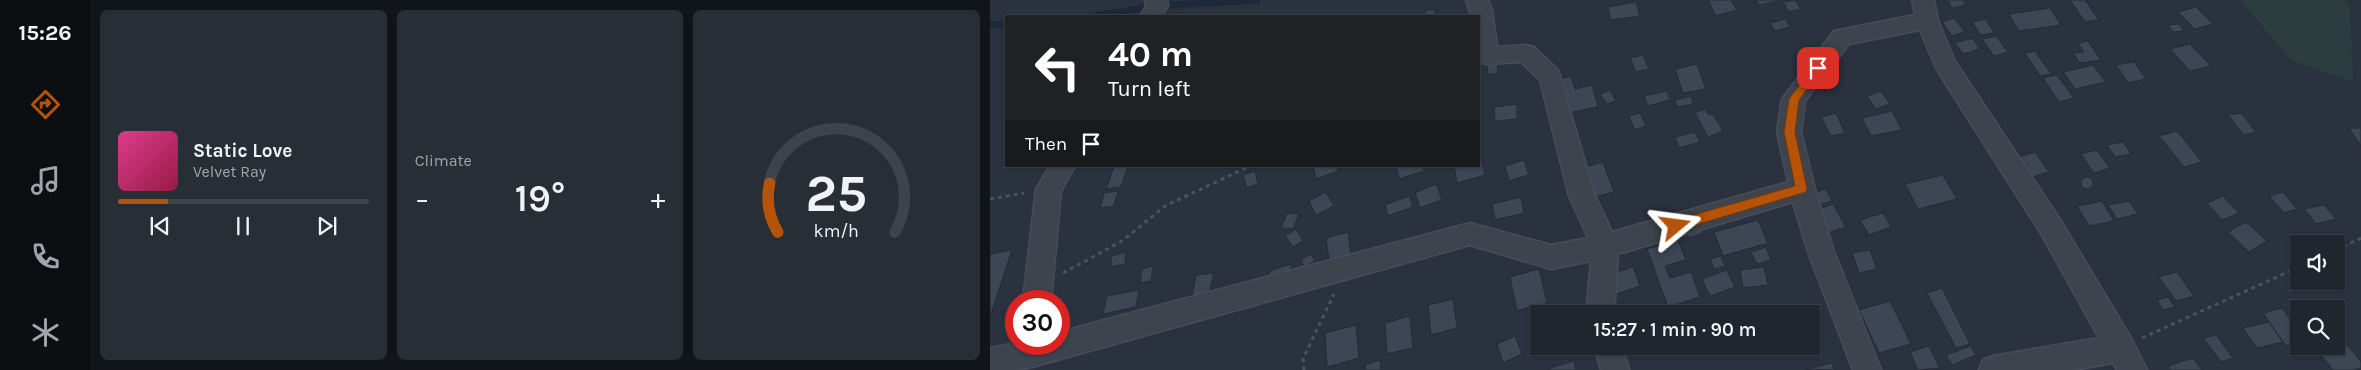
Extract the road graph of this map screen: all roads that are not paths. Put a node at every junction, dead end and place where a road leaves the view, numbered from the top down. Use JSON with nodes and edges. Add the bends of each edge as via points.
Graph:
{"nodes":[{"id":1,"x":1156,"y":0,"type":"edge"},
{"id":2,"x":1477,"y":0,"type":"edge"},
{"id":3,"x":1925,"y":11,"type":"edge"},
{"id":4,"x":1152,"y":15,"type":"edge"},
{"id":5,"x":1062,"y":167,"type":"edge"},
{"id":6,"x":1802,"y":189,"type":"junction"},
{"id":7,"x":1605,"y":246,"type":"junction"},
{"id":8,"x":1038,"y":290,"type":"edge"},
{"id":9,"x":1601,"y":305,"type":"edge"},
{"id":10,"x":1611,"y":355,"type":"edge"},
{"id":11,"x":1031,"y":356,"type":"edge"},
{"id":12,"x":2127,"y":359,"type":"edge"},
{"id":13,"x":990,"y":362,"type":"edge"},
{"id":14,"x":1615,"y":370,"type":"edge"},
{"id":15,"x":1867,"y":370,"type":"edge"},
{"id":16,"x":1993,"y":370,"type":"edge"}],
"edges":[{"from":1,"to":4,"type":"street","via":[[1157,6]]},
{"from":2,"to":7,"type":"street","via":[[1487,56],[1526,53],[1550,76],[1582,196]]},
{"from":3,"to":6,"type":"street","via":[[1842,37],[1794,99],[1789,132]]},
{"from":3,"to":12,"type":"street","via":[[1945,64],[2052,229]]},
{"from":5,"to":8,"type":"street","via":[[1049,189]]},
{"from":6,"to":7,"type":"street"},
{"from":6,"to":15,"type":"street","via":[[1820,250]]},
{"from":7,"to":9,"type":"street"},
{"from":7,"to":11,"type":"street","via":[[1551,257],[1470,234]]},
{"from":10,"to":14,"type":"street"},
{"from":11,"to":13,"type":"street"},
{"from":12,"to":16,"type":"street"}]}
